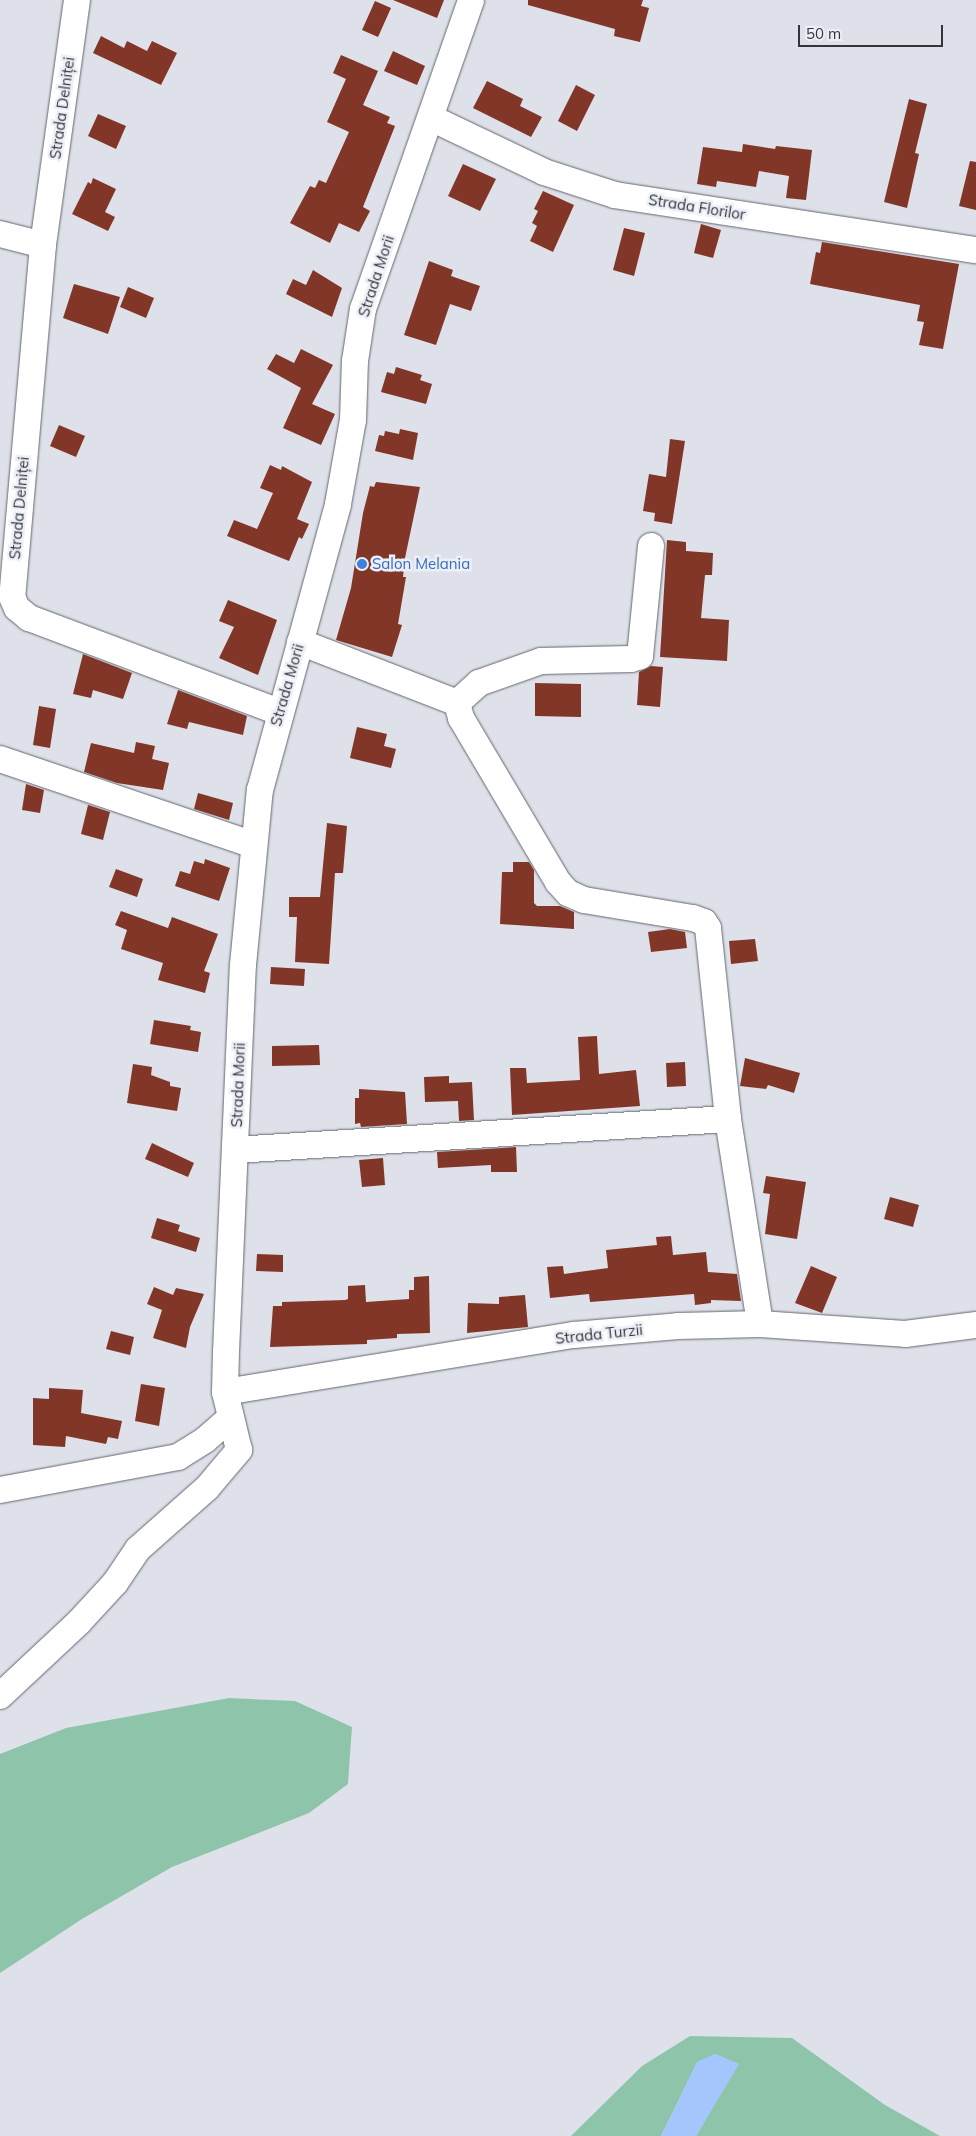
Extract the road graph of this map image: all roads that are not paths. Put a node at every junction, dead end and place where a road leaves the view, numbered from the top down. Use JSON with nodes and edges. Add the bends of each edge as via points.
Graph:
{"nodes":[{"id":1,"x":77,"y":0,"type":"edge"},
{"id":2,"x":471,"y":0,"type":"edge"},
{"id":3,"x":431,"y":118,"type":"junction"},
{"id":4,"x":0,"y":234,"type":"edge"},
{"id":5,"x":43,"y":245,"type":"junction"},
{"id":6,"x":976,"y":250,"type":"edge"},
{"id":7,"x":651,"y":546,"type":"dead end"},
{"id":8,"x":300,"y":642,"type":"junction"},
{"id":9,"x":457,"y":703,"type":"junction"},
{"id":10,"x":279,"y":712,"type":"junction"},
{"id":11,"x":0,"y":758,"type":"edge"},
{"id":12,"x":254,"y":845,"type":"junction"},
{"id":13,"x":728,"y":1119,"type":"junction"},
{"id":14,"x":235,"y":1150,"type":"junction"},
{"id":15,"x":760,"y":1324,"type":"junction"},
{"id":16,"x":976,"y":1325,"type":"edge"},
{"id":17,"x":225,"y":1392,"type":"junction"},
{"id":18,"x":230,"y":1418,"type":"junction"},
{"id":19,"x":0,"y":1490,"type":"edge"},
{"id":20,"x":0,"y":1696,"type":"edge"}],
"edges":[{"from":1,"to":5,"type":"street","name":"Strada Delniței"},
{"from":2,"to":3,"type":"street","name":"Strada Morii"},
{"from":3,"to":6,"type":"street","name":"Strada Florilor","via":[[544,172],[615,195]]},
{"from":3,"to":8,"type":"street","name":"Strada Morii","via":[[363,309],[355,361],[352,420],[338,504]]},
{"from":4,"to":5,"type":"street"},
{"from":5,"to":10,"type":"street","name":"Strada Delniței","via":[[12,585],[17,608],[29,618]]},
{"from":7,"to":9,"type":"street","via":[[640,656],[541,661],[479,684]]},
{"from":8,"to":9,"type":"street"},
{"from":8,"to":10,"type":"street","name":"Strada Morii"},
{"from":9,"to":13,"type":"street","via":[[461,718],[558,882],[568,892],[584,900],[693,918],[704,922],[708,928]]},
{"from":10,"to":12,"type":"street","name":"Strada Morii","via":[[260,790]]},
{"from":11,"to":12,"type":"street"},
{"from":12,"to":14,"type":"street","name":"Strada Morii","via":[[243,965]]},
{"from":13,"to":14,"type":"street"},
{"from":13,"to":15,"type":"street"},
{"from":14,"to":17,"type":"street","name":"Strada Morii"},
{"from":15,"to":16,"type":"street","name":"Strada Turzii","via":[[905,1334]]},
{"from":15,"to":17,"type":"street","name":"Strada Turzii","via":[[678,1326],[574,1335]]},
{"from":17,"to":18,"type":"street","name":"Strada Morii"},
{"from":18,"to":19,"type":"street","via":[[206,1440],[178,1457]]},
{"from":18,"to":20,"type":"street","name":"Strada Morii","via":[[239,1450],[207,1488],[138,1550],[115,1583],[78,1622]]}]}
